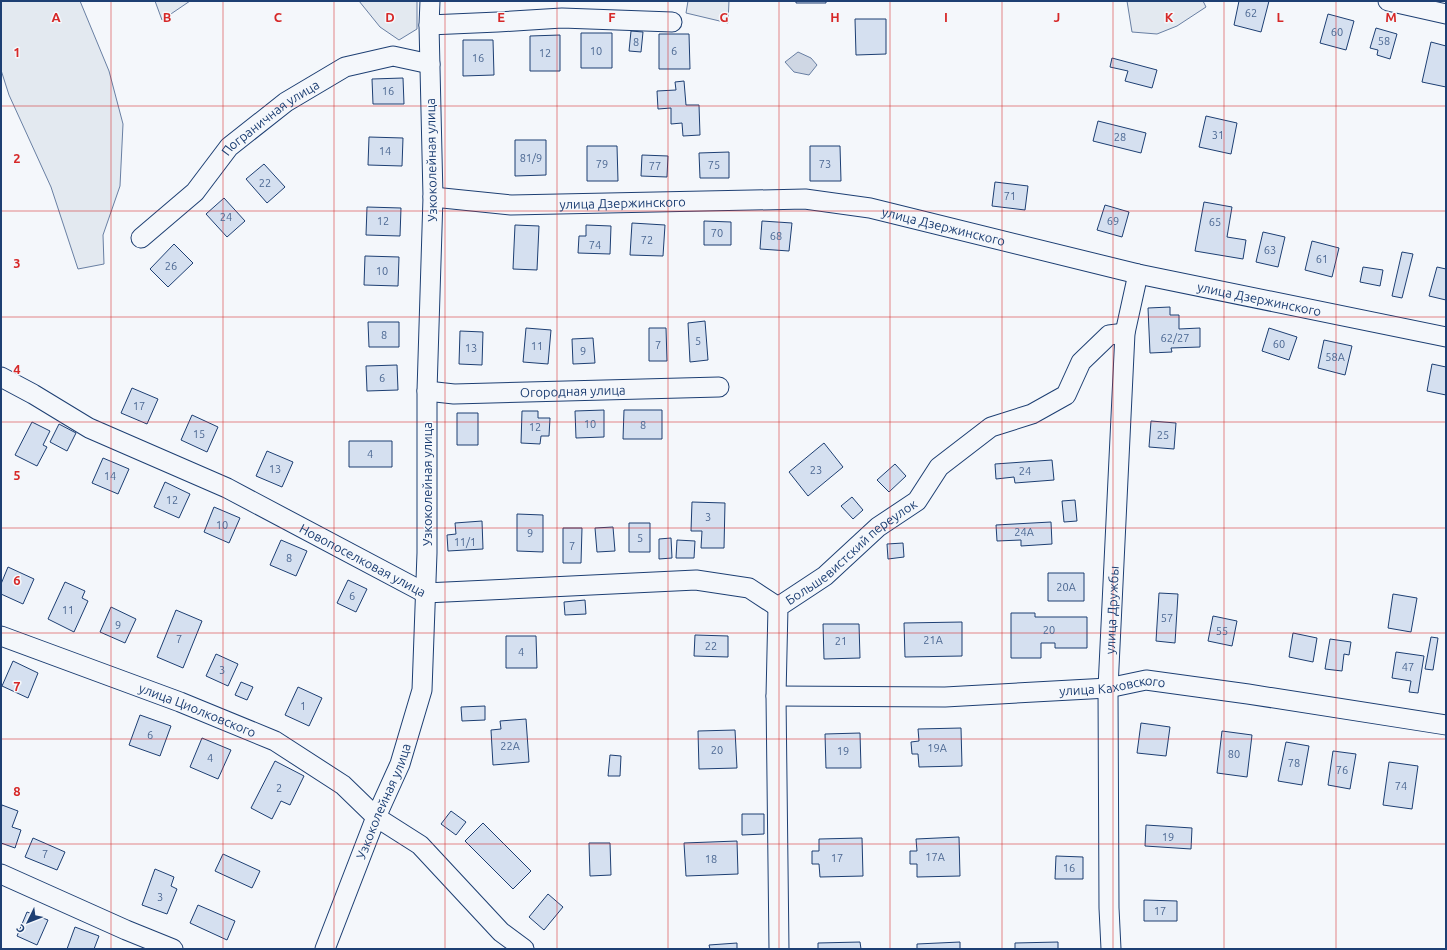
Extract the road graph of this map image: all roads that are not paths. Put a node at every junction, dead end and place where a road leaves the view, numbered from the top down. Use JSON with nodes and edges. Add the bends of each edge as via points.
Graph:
{"nodes":[{"id":1,"x":430,"y":1,"type":"edge"},
{"id":2,"x":1388,"y":1,"type":"edge"},
{"id":3,"x":1446,"y":14,"type":"edge"},
{"id":4,"x":672,"y":22,"type":"dead end"},
{"id":5,"x":429,"y":25,"type":"junction"},
{"id":6,"x":430,"y":64,"type":"junction"},
{"id":7,"x":433,"y":197,"type":"junction"},
{"id":8,"x":141,"y":238,"type":"dead end"},
{"id":9,"x":1138,"y":274,"type":"junction"},
{"id":10,"x":1125,"y":333,"type":"junction"},
{"id":11,"x":1446,"y":337,"type":"edge"},
{"id":12,"x":1,"y":377,"type":"edge"},
{"id":13,"x":719,"y":387,"type":"dead end"},
{"id":14,"x":427,"y":391,"type":"junction"},
{"id":15,"x":426,"y":593,"type":"junction"},
{"id":16,"x":778,"y":608,"type":"junction"},
{"id":17,"x":1,"y":636,"type":"edge"},
{"id":18,"x":1108,"y":688,"type":"junction"},
{"id":19,"x":776,"y":696,"type":"junction"},
{"id":20,"x":1446,"y":725,"type":"edge"},
{"id":21,"x":376,"y":817,"type":"junction"},
{"id":22,"x":1,"y":874,"type":"edge"},
{"id":23,"x":173,"y":949,"type":"edge"},
{"id":24,"x":325,"y":949,"type":"edge"},
{"id":25,"x":524,"y":949,"type":"edge"},
{"id":26,"x":779,"y":949,"type":"edge"},
{"id":27,"x":1111,"y":949,"type":"edge"}],
"edges":[{"from":1,"to":5,"type":"street","name":"Узкоколейная улица"},
{"from":2,"to":3,"type":"street"},
{"from":4,"to":5,"type":"street","via":[[562,18]]},
{"from":5,"to":6,"type":"street","name":"Узкоколейная улица"},
{"from":6,"to":7,"type":"street","name":"Узкоколейная улица"},
{"from":6,"to":8,"type":"street","name":"Пограничная улица","via":[[392,56],[345,67],[286,102],[229,147],[195,192]]},
{"from":7,"to":9,"type":"street","name":"улица Дзержинского","via":[[511,205],[805,199],[870,208]]},
{"from":7,"to":14,"type":"street","name":"Узкоколейная улица"},
{"from":9,"to":10,"type":"street","name":"улица Дружбы"},
{"from":9,"to":11,"type":"street","name":"улица Дзержинского"},
{"from":10,"to":16,"type":"street","name":"Большевистский переулок","via":[[1109,335],[1081,362],[1066,395],[1032,414],[992,427],[940,467],[917,501],[878,527],[825,576]]},
{"from":10,"to":18,"type":"street","name":"улица Дружбы"},
{"from":12,"to":15,"type":"street","name":"Новопоселковая улица","via":[[89,428],[227,488]]},
{"from":13,"to":14,"type":"street","name":"Огородная улица","via":[[454,394]]},
{"from":14,"to":15,"type":"street","name":"Узкоколейная улица"},
{"from":15,"to":16,"type":"street","name":"Новопоселковая улица","via":[[696,580],[749,588]]},
{"from":15,"to":21,"type":"street","name":"Узкоколейная улица","via":[[422,690],[400,764]]},
{"from":16,"to":19,"type":"street","name":"Большевистский переулок"},
{"from":17,"to":21,"type":"street","name":"улица Циолковского","via":[[180,702],[275,741],[343,785]]},
{"from":18,"to":19,"type":"street","name":"улица Каховского","via":[[945,697]]},
{"from":18,"to":20,"type":"street","name":"улица Каховского","via":[[1146,680]]},
{"from":18,"to":27,"type":"street","name":"улица Дружбы"},
{"from":19,"to":26,"type":"street","name":"Большевистский переулок"},
{"from":21,"to":24,"type":"street","name":"Узкоколейная улица"},
{"from":21,"to":25,"type":"street","name":"улица Циолковского","via":[[420,844],[501,932]]},
{"from":22,"to":23,"type":"street"}]}
